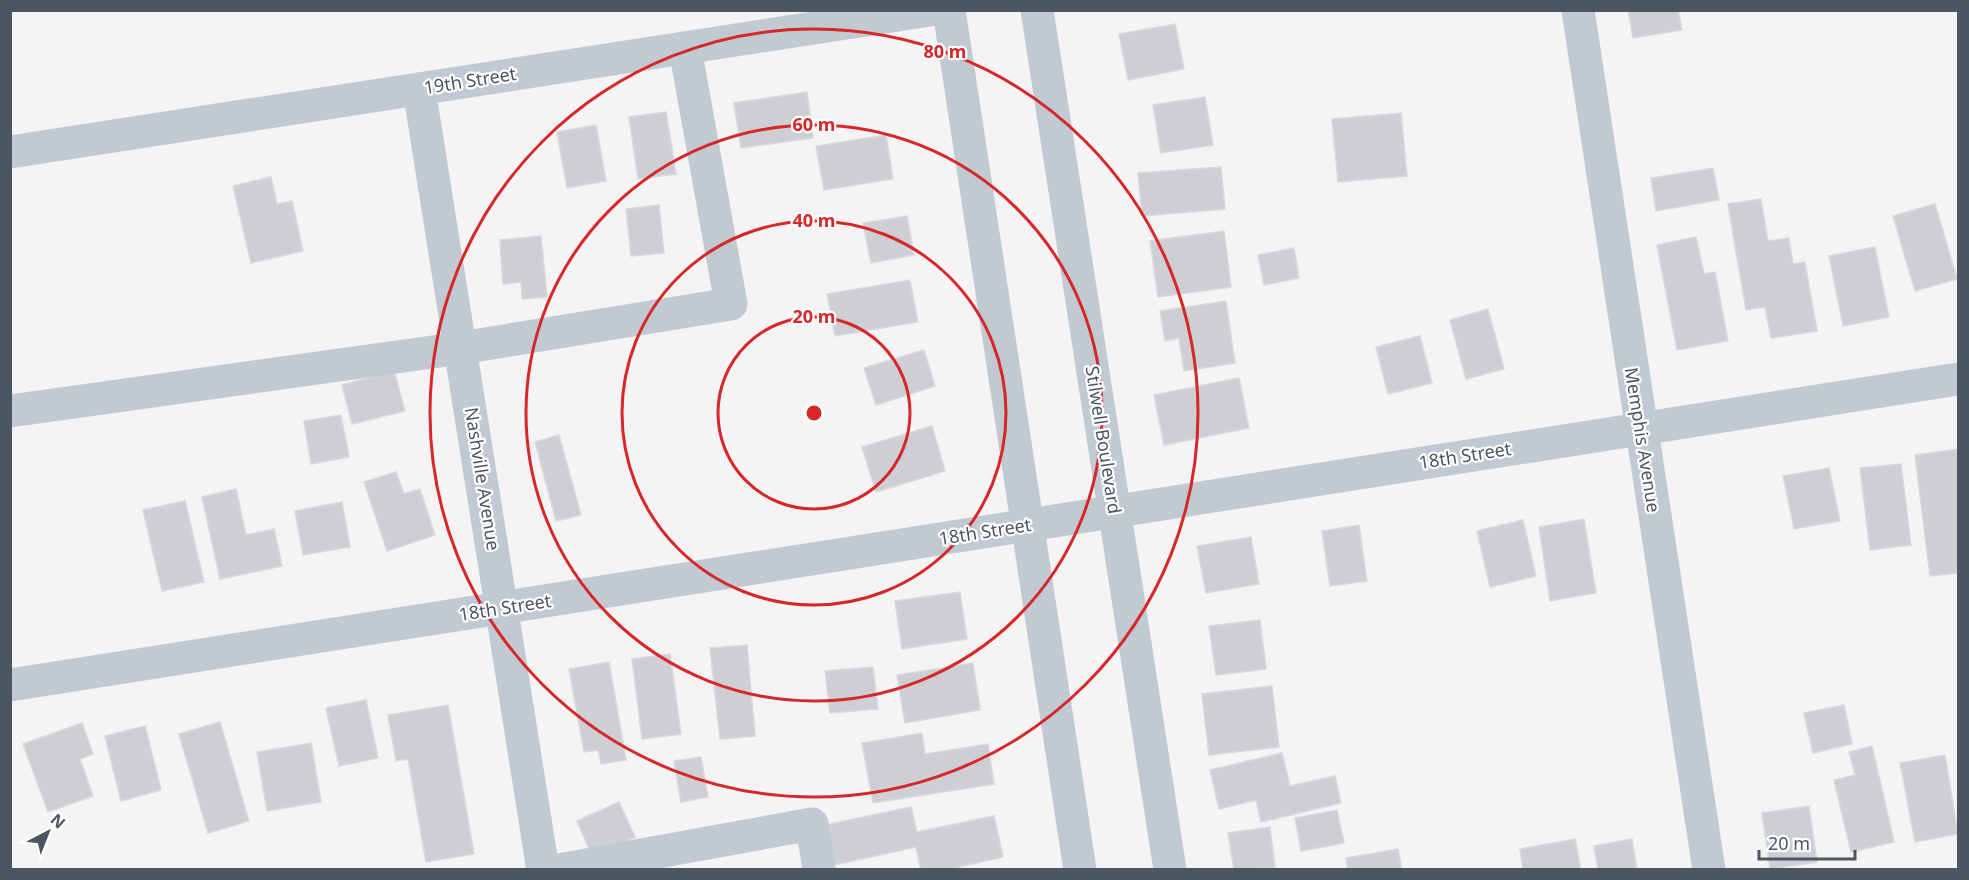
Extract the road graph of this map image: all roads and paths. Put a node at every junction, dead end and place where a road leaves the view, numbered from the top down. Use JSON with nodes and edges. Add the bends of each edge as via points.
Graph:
{"nodes":[{"id":1,"x":930,"y":10,"type":"edge"},
{"id":2,"x":948,"y":10,"type":"edge"},
{"id":3,"x":1037,"y":10,"type":"edge"},
{"id":4,"x":1578,"y":10,"type":"edge"},
{"id":5,"x":685,"y":48,"type":"junction"},
{"id":6,"x":419,"y":89,"type":"junction"},
{"id":7,"x":10,"y":152,"type":"edge"},
{"id":8,"x":461,"y":348,"type":"junction"},
{"id":9,"x":1959,"y":379,"type":"edge"},
{"id":10,"x":10,"y":411,"type":"edge"},
{"id":11,"x":1640,"y":429,"type":"junction"},
{"id":12,"x":1114,"y":512,"type":"junction"},
{"id":13,"x":1026,"y":526,"type":"junction"},
{"id":14,"x":503,"y":609,"type":"junction"},
{"id":15,"x":10,"y":684,"type":"edge"},
{"id":16,"x":543,"y":870,"type":"edge"},
{"id":17,"x":559,"y":870,"type":"edge"},
{"id":18,"x":819,"y":870,"type":"edge"},
{"id":19,"x":1080,"y":870,"type":"edge"},
{"id":20,"x":1170,"y":870,"type":"edge"},
{"id":21,"x":1709,"y":870,"type":"edge"}],
"edges":[{"from":1,"to":5,"type":"street","name":"19th Street"},
{"from":2,"to":13,"type":"street"},
{"from":3,"to":12,"type":"street","name":"Stilwell Boulevard"},
{"from":4,"to":11,"type":"street","name":"Memphis Avenue"},
{"from":5,"to":6,"type":"street","name":"19th Street"},
{"from":5,"to":8,"type":"street","via":[[731,304]]},
{"from":6,"to":7,"type":"street","name":"19th Street"},
{"from":6,"to":8,"type":"street","name":"Nashville Avenue"},
{"from":8,"to":10,"type":"street"},
{"from":8,"to":14,"type":"street","name":"Nashville Avenue"},
{"from":9,"to":11,"type":"street","name":"18th Street"},
{"from":11,"to":12,"type":"street","name":"18th Street"},
{"from":11,"to":21,"type":"street","name":"Memphis Avenue"},
{"from":12,"to":13,"type":"street","name":"18th Street"},
{"from":12,"to":20,"type":"street","name":"Stilwell Boulevard"},
{"from":13,"to":14,"type":"street","name":"18th Street"},
{"from":13,"to":19,"type":"street"},
{"from":14,"to":15,"type":"street","name":"18th Street"},
{"from":14,"to":16,"type":"street","name":"Nashville Avenue"},
{"from":17,"to":18,"type":"street","via":[[812,824]]}]}
